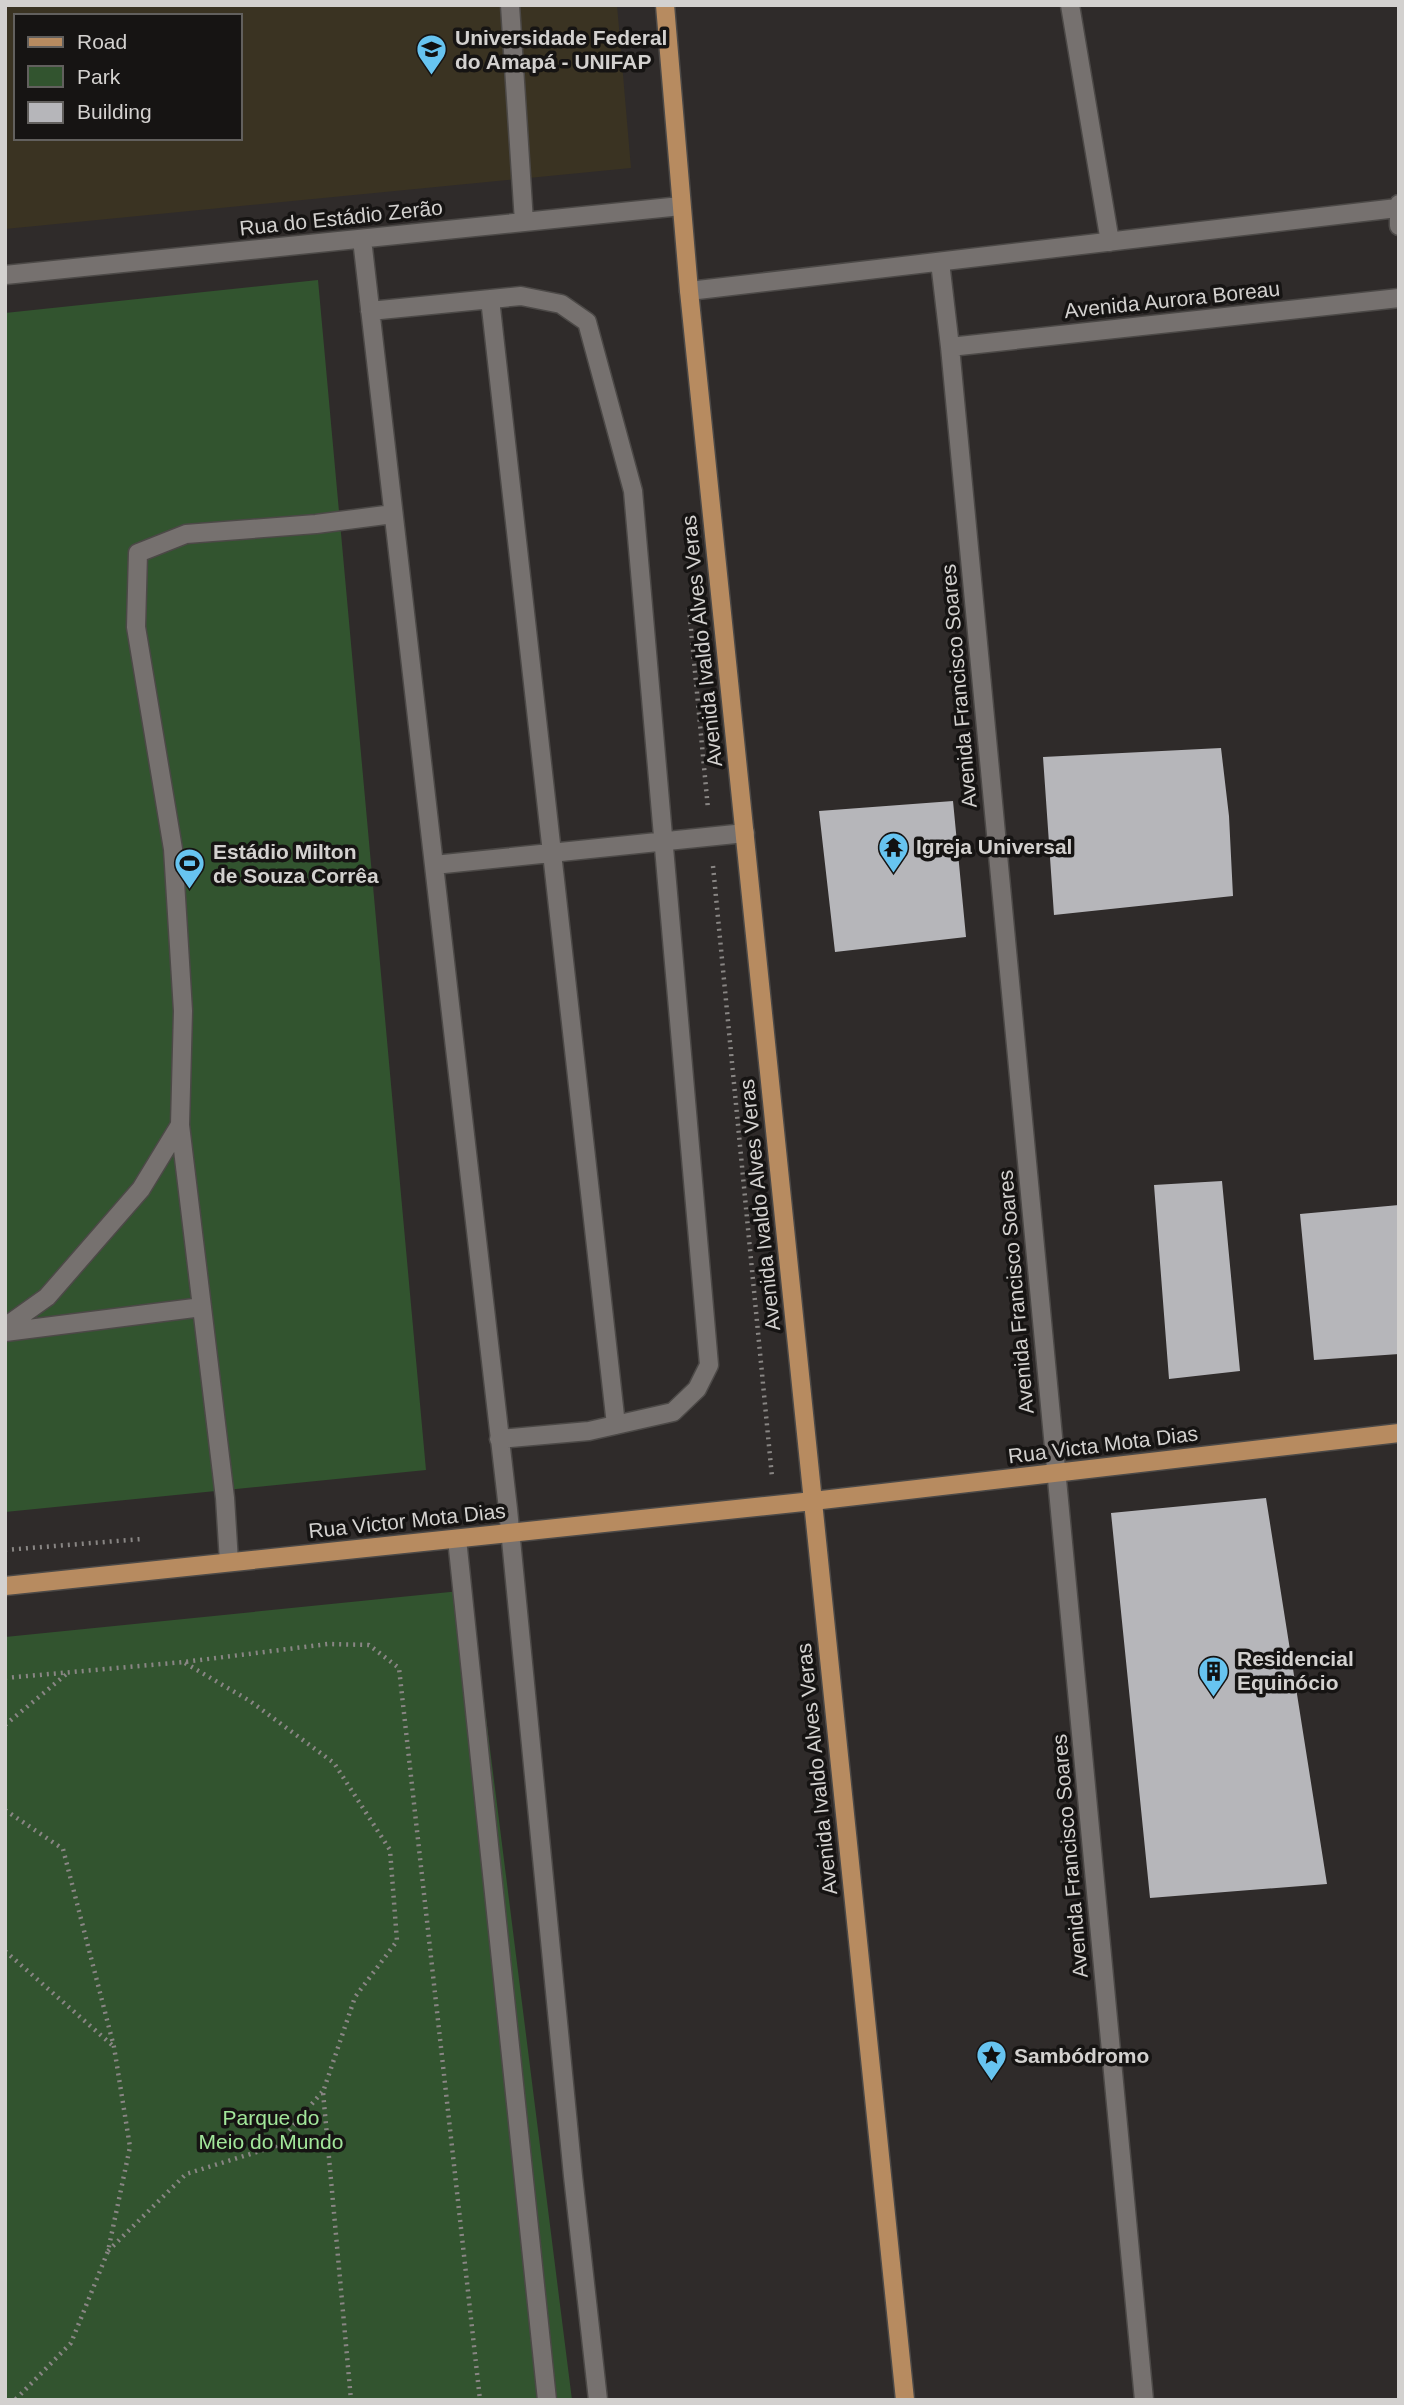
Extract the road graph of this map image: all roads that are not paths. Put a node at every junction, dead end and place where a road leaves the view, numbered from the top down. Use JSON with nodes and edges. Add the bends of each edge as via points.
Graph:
{"nodes":[{"id":1,"x":510,"y":5,"type":"edge"},
{"id":2,"x":664,"y":5,"type":"edge"},
{"id":3,"x":1070,"y":5,"type":"edge"},
{"id":4,"x":681,"y":206,"type":"junction"},
{"id":5,"x":1398,"y":213,"type":"edge"},
{"id":6,"x":524,"y":222,"type":"junction"},
{"id":7,"x":362,"y":239,"type":"junction"},
{"id":8,"x":1110,"y":242,"type":"junction"},
{"id":9,"x":940,"y":262,"type":"junction"},
{"id":10,"x":5,"y":275,"type":"edge"},
{"id":11,"x":689,"y":291,"type":"junction"},
{"id":12,"x":1399,"y":298,"type":"edge"},
{"id":13,"x":491,"y":299,"type":"junction"},
{"id":14,"x":370,"y":311,"type":"junction"},
{"id":15,"x":950,"y":347,"type":"junction"},
{"id":16,"x":394,"y":514,"type":"junction"},
{"id":17,"x":745,"y":833,"type":"junction"},
{"id":18,"x":664,"y":841,"type":"junction"},
{"id":19,"x":552,"y":853,"type":"junction"},
{"id":20,"x":434,"y":865,"type":"junction"},
{"id":21,"x":180,"y":1125,"type":"junction"},
{"id":22,"x":202,"y":1307,"type":"junction"},
{"id":23,"x":5,"y":1330,"type":"edge"},
{"id":24,"x":616,"y":1425,"type":"junction"},
{"id":25,"x":1399,"y":1433,"type":"edge"},
{"id":26,"x":499,"y":1439,"type":"junction"},
{"id":27,"x":1056,"y":1473,"type":"junction"},
{"id":28,"x":813,"y":1501,"type":"junction"},
{"id":29,"x":511,"y":1533,"type":"junction"},
{"id":30,"x":457,"y":1539,"type":"junction"},
{"id":31,"x":229,"y":1562,"type":"junction"},
{"id":32,"x":5,"y":1586,"type":"edge"},
{"id":33,"x":547,"y":2400,"type":"edge"},
{"id":34,"x":598,"y":2400,"type":"edge"},
{"id":35,"x":905,"y":2400,"type":"edge"},
{"id":36,"x":1144,"y":2400,"type":"edge"}],
"edges":[{"from":1,"to":6,"type":"street"},
{"from":2,"to":4,"type":"main road","name":"Avenida Ivaldo Alves Veras"},
{"from":3,"to":8,"type":"street"},
{"from":4,"to":6,"type":"street","name":"Rua do Estádio Zerão"},
{"from":4,"to":11,"type":"main road","name":"Avenida Ivaldo Alves Veras"},
{"from":5,"to":8,"type":"street"},
{"from":6,"to":7,"type":"street","name":"Rua do Estádio Zerão"},
{"from":7,"to":10,"type":"street","name":"Rua do Estádio Zerão"},
{"from":7,"to":14,"type":"street"},
{"from":8,"to":9,"type":"street"},
{"from":9,"to":11,"type":"street"},
{"from":9,"to":15,"type":"street","name":"Avenida Francisco Soares"},
{"from":11,"to":17,"type":"main road","name":"Avenida Ivaldo Alves Veras"},
{"from":12,"to":15,"type":"street","name":"Avenida Aurora Boreau"},
{"from":13,"to":14,"type":"street"},
{"from":13,"to":18,"type":"street","via":[[521,296],[561,304],[587,322],[633,491]]},
{"from":13,"to":19,"type":"street"},
{"from":14,"to":16,"type":"street"},
{"from":15,"to":27,"type":"street","name":"Avenida Francisco Soares"},
{"from":16,"to":20,"type":"street"},
{"from":16,"to":21,"type":"street","via":[[186,534],[138,553],[136,627],[173,849],[183,1011]]},
{"from":17,"to":18,"type":"street"},
{"from":17,"to":28,"type":"main road","name":"Avenida Ivaldo Alves Veras"},
{"from":18,"to":19,"type":"street"},
{"from":18,"to":24,"type":"street","via":[[709,1365],[698,1390],[673,1412]]},
{"from":19,"to":20,"type":"street"},
{"from":19,"to":24,"type":"street"},
{"from":20,"to":26,"type":"street"},
{"from":21,"to":22,"type":"street"},
{"from":21,"to":23,"type":"street","via":[[141,1189],[47,1297]]},
{"from":22,"to":23,"type":"street"},
{"from":22,"to":31,"type":"street"},
{"from":24,"to":26,"type":"street"},
{"from":25,"to":27,"type":"main road","name":"Rua Victa Mota Dias"},
{"from":26,"to":29,"type":"street"},
{"from":27,"to":28,"type":"main road","name":"Rua Victa Mota Dias"},
{"from":27,"to":36,"type":"street","name":"Avenida Francisco Soares"},
{"from":28,"to":29,"type":"main road","name":"Rua Victor Mota Dias"},
{"from":28,"to":35,"type":"main road","name":"Avenida Ivaldo Alves Veras"},
{"from":29,"to":30,"type":"main road","name":"Rua Victor Mota Dias"},
{"from":29,"to":34,"type":"street"},
{"from":30,"to":31,"type":"main road","name":"Rua Victor Mota Dias"},
{"from":30,"to":33,"type":"street"},
{"from":31,"to":32,"type":"main road","name":"Rua Victor Mota Dias"}]}
